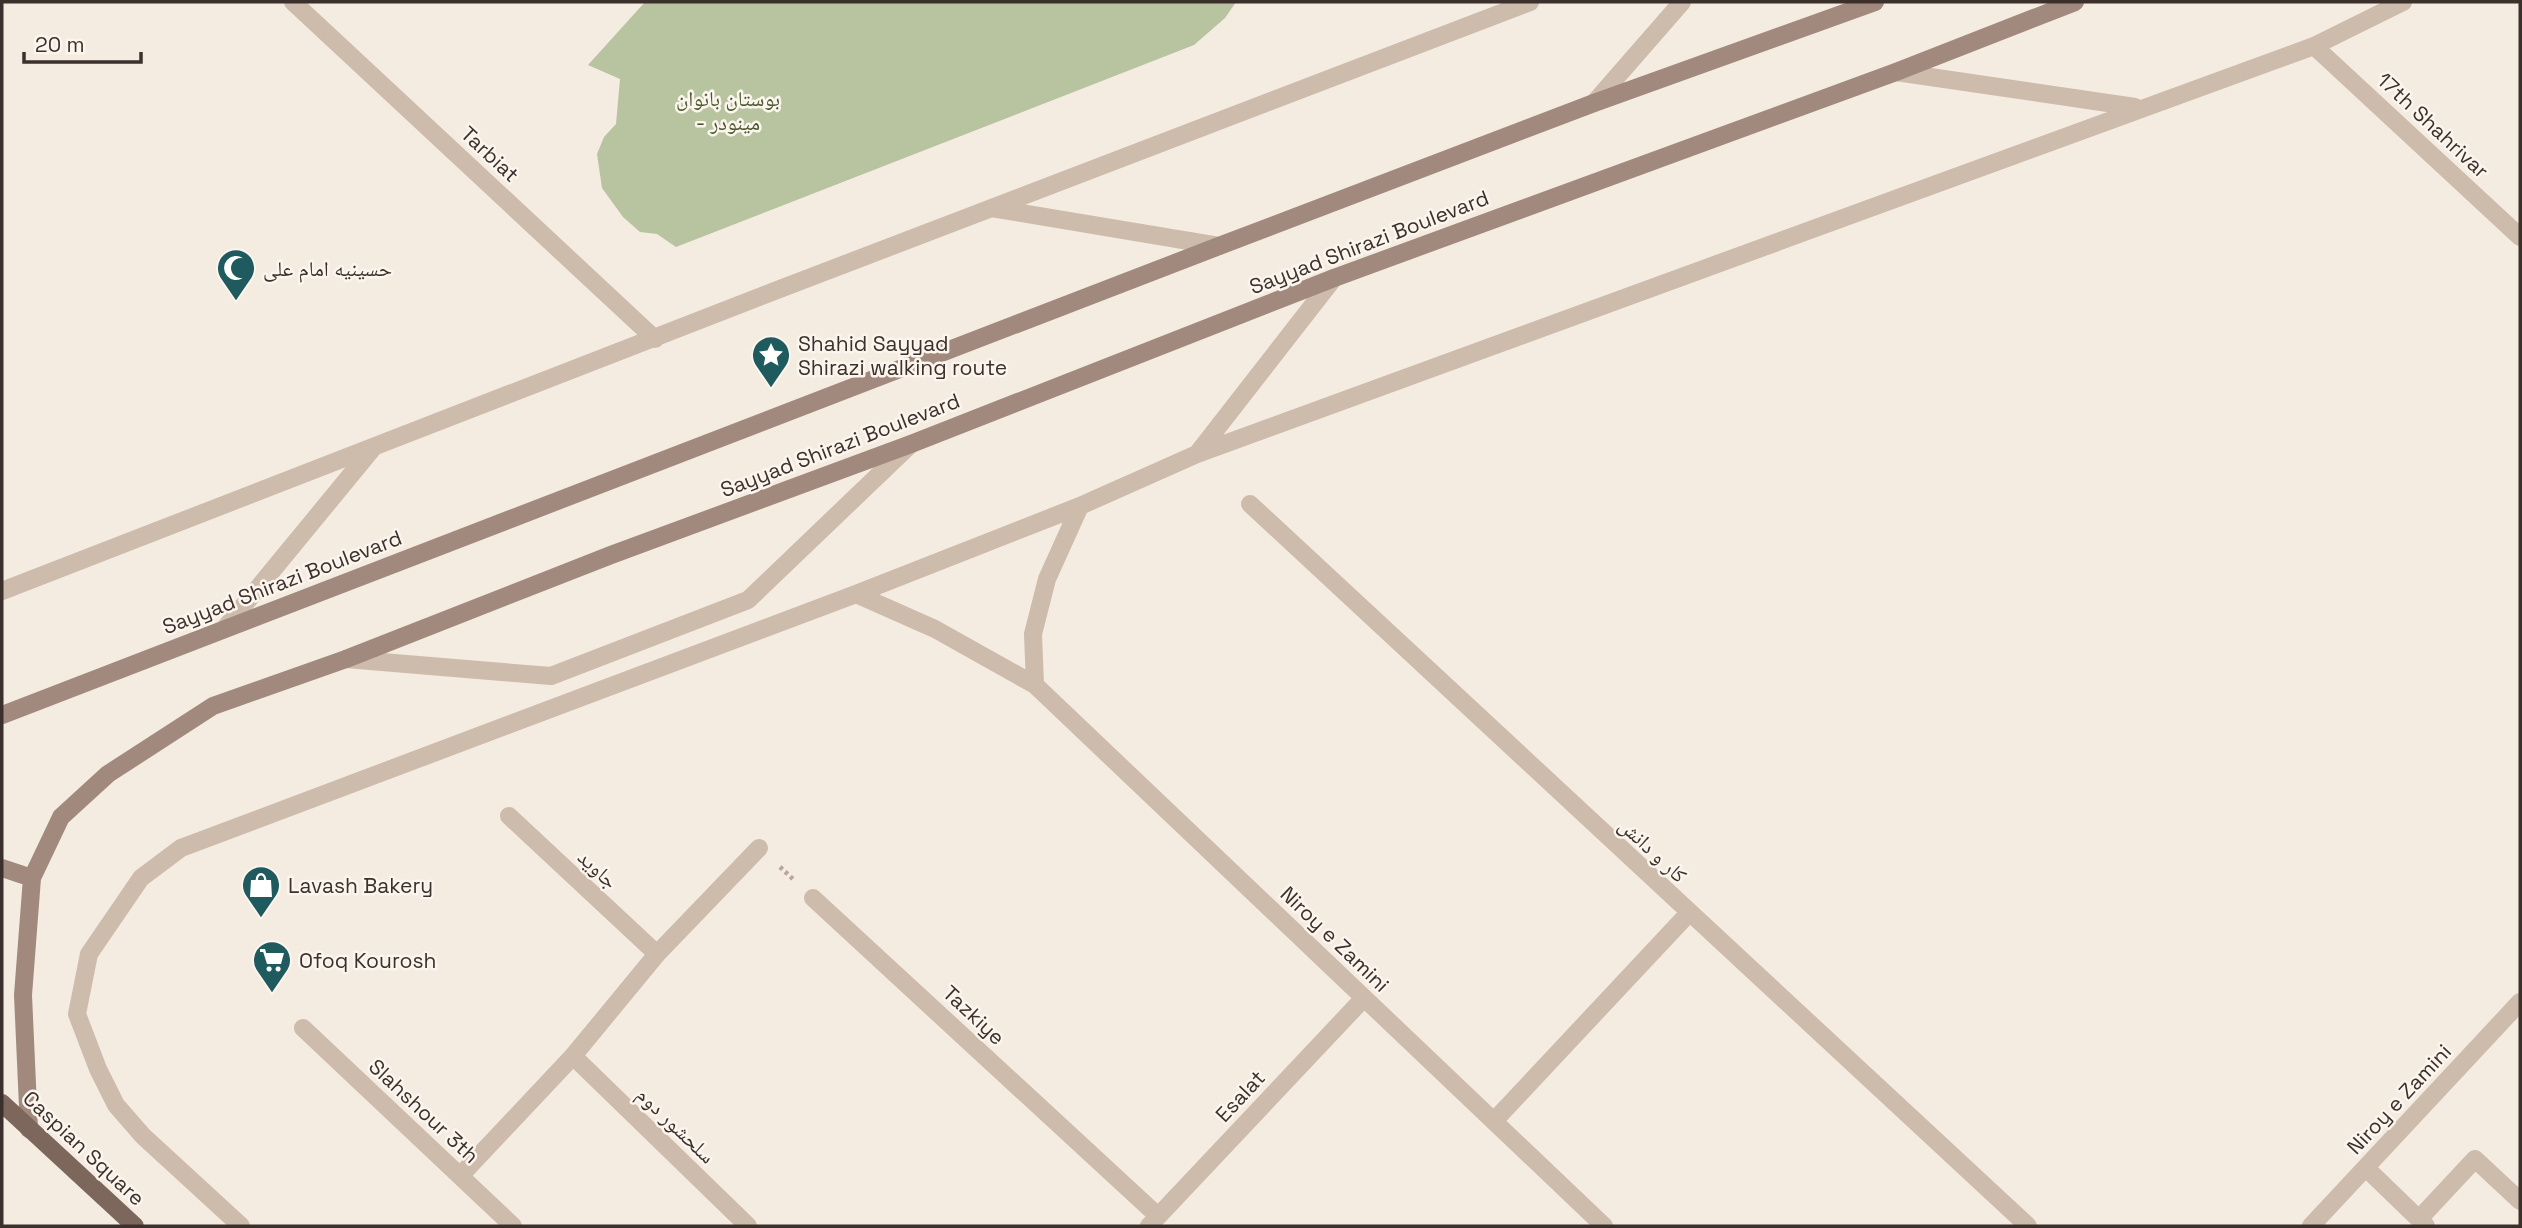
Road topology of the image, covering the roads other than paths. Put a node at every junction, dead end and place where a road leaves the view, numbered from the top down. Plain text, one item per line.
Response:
1 (293, 2) edge
2 (1530, 2) edge
3 (1682, 2) edge
4 (1875, 2) edge
5 (2075, 2) edge
6 (2403, 2) edge
7 (2314, 46) junction
8 (1896, 72) junction
9 (1594, 103) junction
10 (2139, 108) junction
11 (988, 207) junction
12 (2520, 237) edge
13 (1219, 246) junction
14 (1334, 278) junction
15 (655, 340) junction
16 (911, 444) junction
17 (375, 445) junction
18 (1197, 454) junction
19 (1250, 505) dead end
20 (1080, 506) junction
21 (2, 591) edge
22 (856, 594) junction
23 (225, 628) junction
24 (346, 659) junction
25 (1035, 685) junction
26 (2, 715) edge
27 (509, 816) dead end
28 (759, 848) road end
29 (2, 868) edge
30 (32, 878) junction
31 (813, 898) road end
32 (1688, 914) junction
33 (657, 954) junction
34 (1364, 998) junction
35 (2520, 1002) edge
36 (303, 1028) dead end
37 (573, 1056) junction
38 (2, 1103) edge
39 (1494, 1121) junction
40 (29, 1129) junction
41 (2365, 1168) junction
42 (460, 1176) junction
43 (2520, 1201) edge
44 (1154, 1221) edge
45 (2423, 1222) edge
46 (135, 1226) edge
47 (241, 1226) edge
48 (513, 1226) edge
49 (748, 1226) edge
50 (1604, 1226) edge
51 (2028, 1226) edge
52 (2311, 1226) edge

1 - 15 street, Tarbiat
2 - 11 street
3 - 9 street
4 - 9 main road, Sayyad Shirazi Boulevard
5 - 8 main road, Sayyad Shirazi Boulevard
6 - 7 street
7 - 10 street
7 - 12 street, 17th Shahrivar
8 - 10 street
8 - 14 main road, Sayyad Shirazi Boulevard
9 - 13 main road, Sayyad Shirazi Boulevard
10 - 18 street
11 - 13 street
11 - 15 street
13 - 23 main road, Sayyad Shirazi Boulevard
14 - 16 main road, Sayyad Shirazi Boulevard
14 - 18 street
15 - 17 street
16 - 24 main road, Sayyad Shirazi Boulevard
16 - 24 street
17 - 21 street
17 - 23 street
18 - 20 street
19 - 32 street, کار و دانش
20 - 22 street
20 - 25 street
22 - 25 street, Niroy e Zamini
22 - 47 street
23 - 26 main road, Sayyad Shirazi Boulevard
24 - 30 main road, Sayyad Shirazi Boulevard
25 - 34 street, Niroy e Zamini
27 - 33 street, جاوید
28 - 33 street
29 - 30 main road
30 - 40 main road, Sayyad Shirazi Boulevard
31 - 44 street, Tazkiye
32 - 39 street
32 - 51 street, کار و دانش
33 - 37 street
34 - 39 street, Niroy e Zamini
34 - 44 street, Esalat
35 - 41 street, Niroy e Zamini
36 - 42 street, Slahshour 3th
37 - 42 street
37 - 49 street, سلحشور دوم
38 - 40 main road, Caspian Square
39 - 50 street, Niroy e Zamini
40 - 46 main road, Caspian Square
41 - 45 street
41 - 52 street, Niroy e Zamini
42 - 48 street, Slahshour 3th
43 - 45 street

